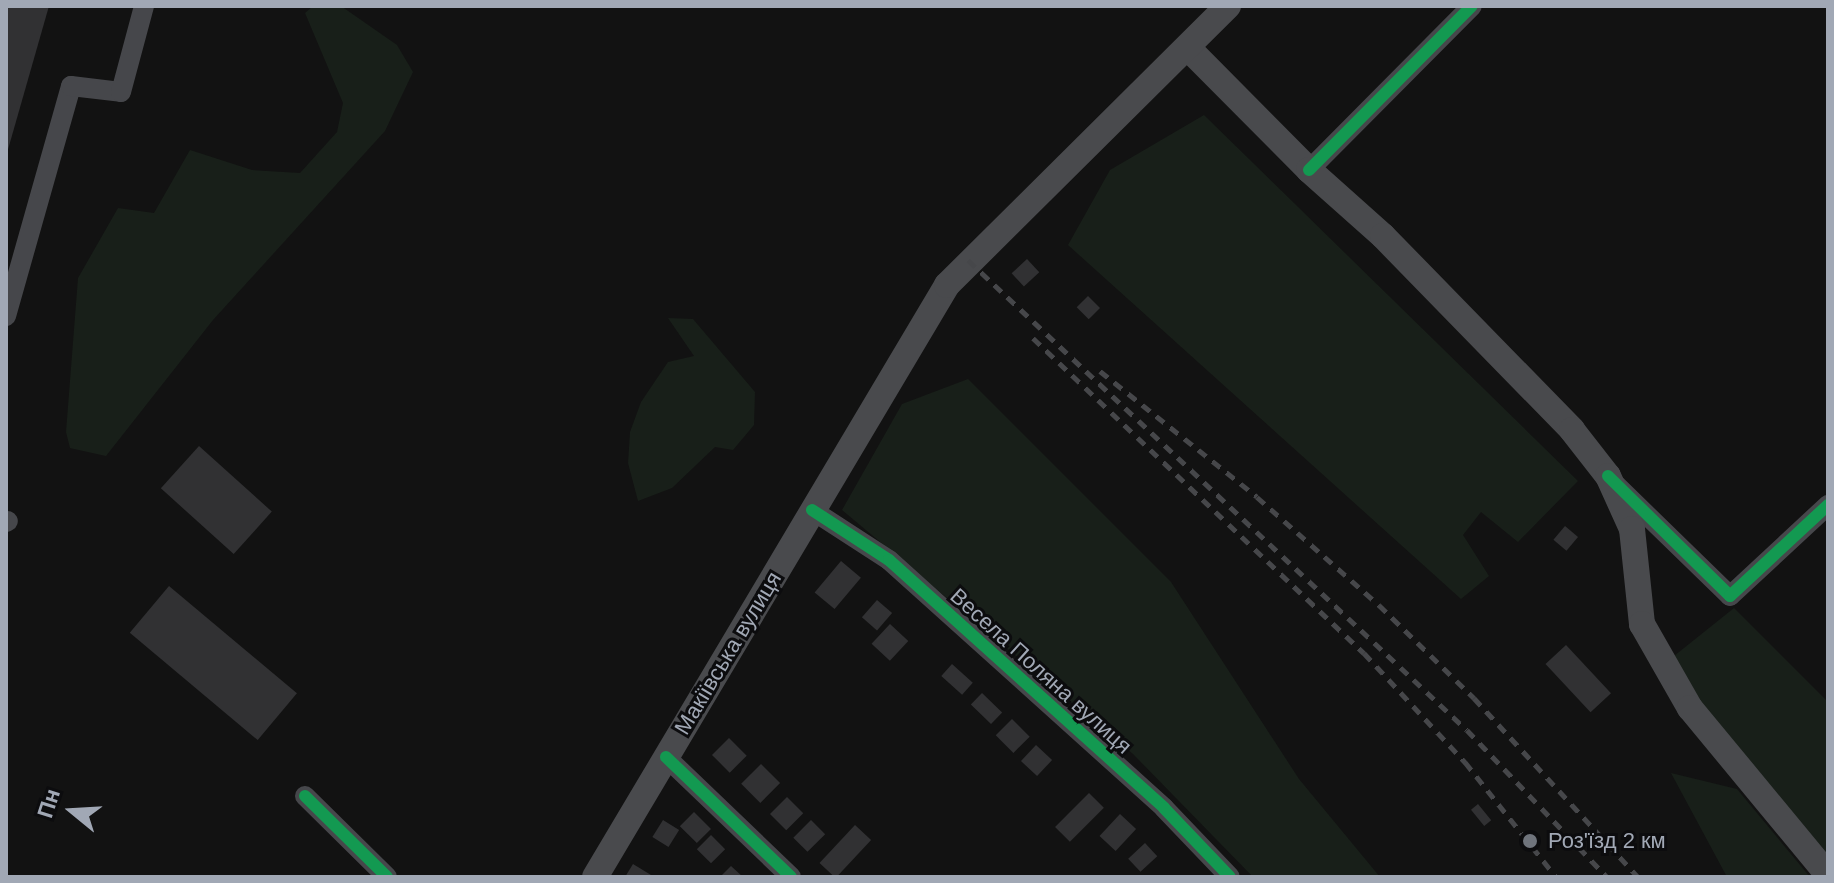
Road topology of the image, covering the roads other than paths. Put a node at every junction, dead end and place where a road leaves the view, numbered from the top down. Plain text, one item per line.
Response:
1 (144, 6) edge
2 (1228, 6) edge
3 (1472, 6) edge
4 (1188, 48) junction
5 (1309, 170) junction
6 (6, 316) edge
7 (1608, 476) junction
8 (1828, 505) edge
9 (812, 510) junction
10 (666, 757) junction
11 (305, 796) dead end
12 (1828, 875) edge
13 (387, 877) edge
14 (595, 877) edge
15 (791, 877) edge
16 (1230, 877) edge

1 - 6 street
2 - 4 main road, Макіївська вулиця
3 - 5 street
4 - 5 main road
4 - 9 main road, Макіївська вулиця
5 - 7 main road
7 - 8 street
7 - 12 main road
9 - 10 main road, Макіївська вулиця
9 - 16 street, Весела Поляна вулиця
10 - 14 main road, Макіївська вулиця
10 - 15 street
11 - 13 street

